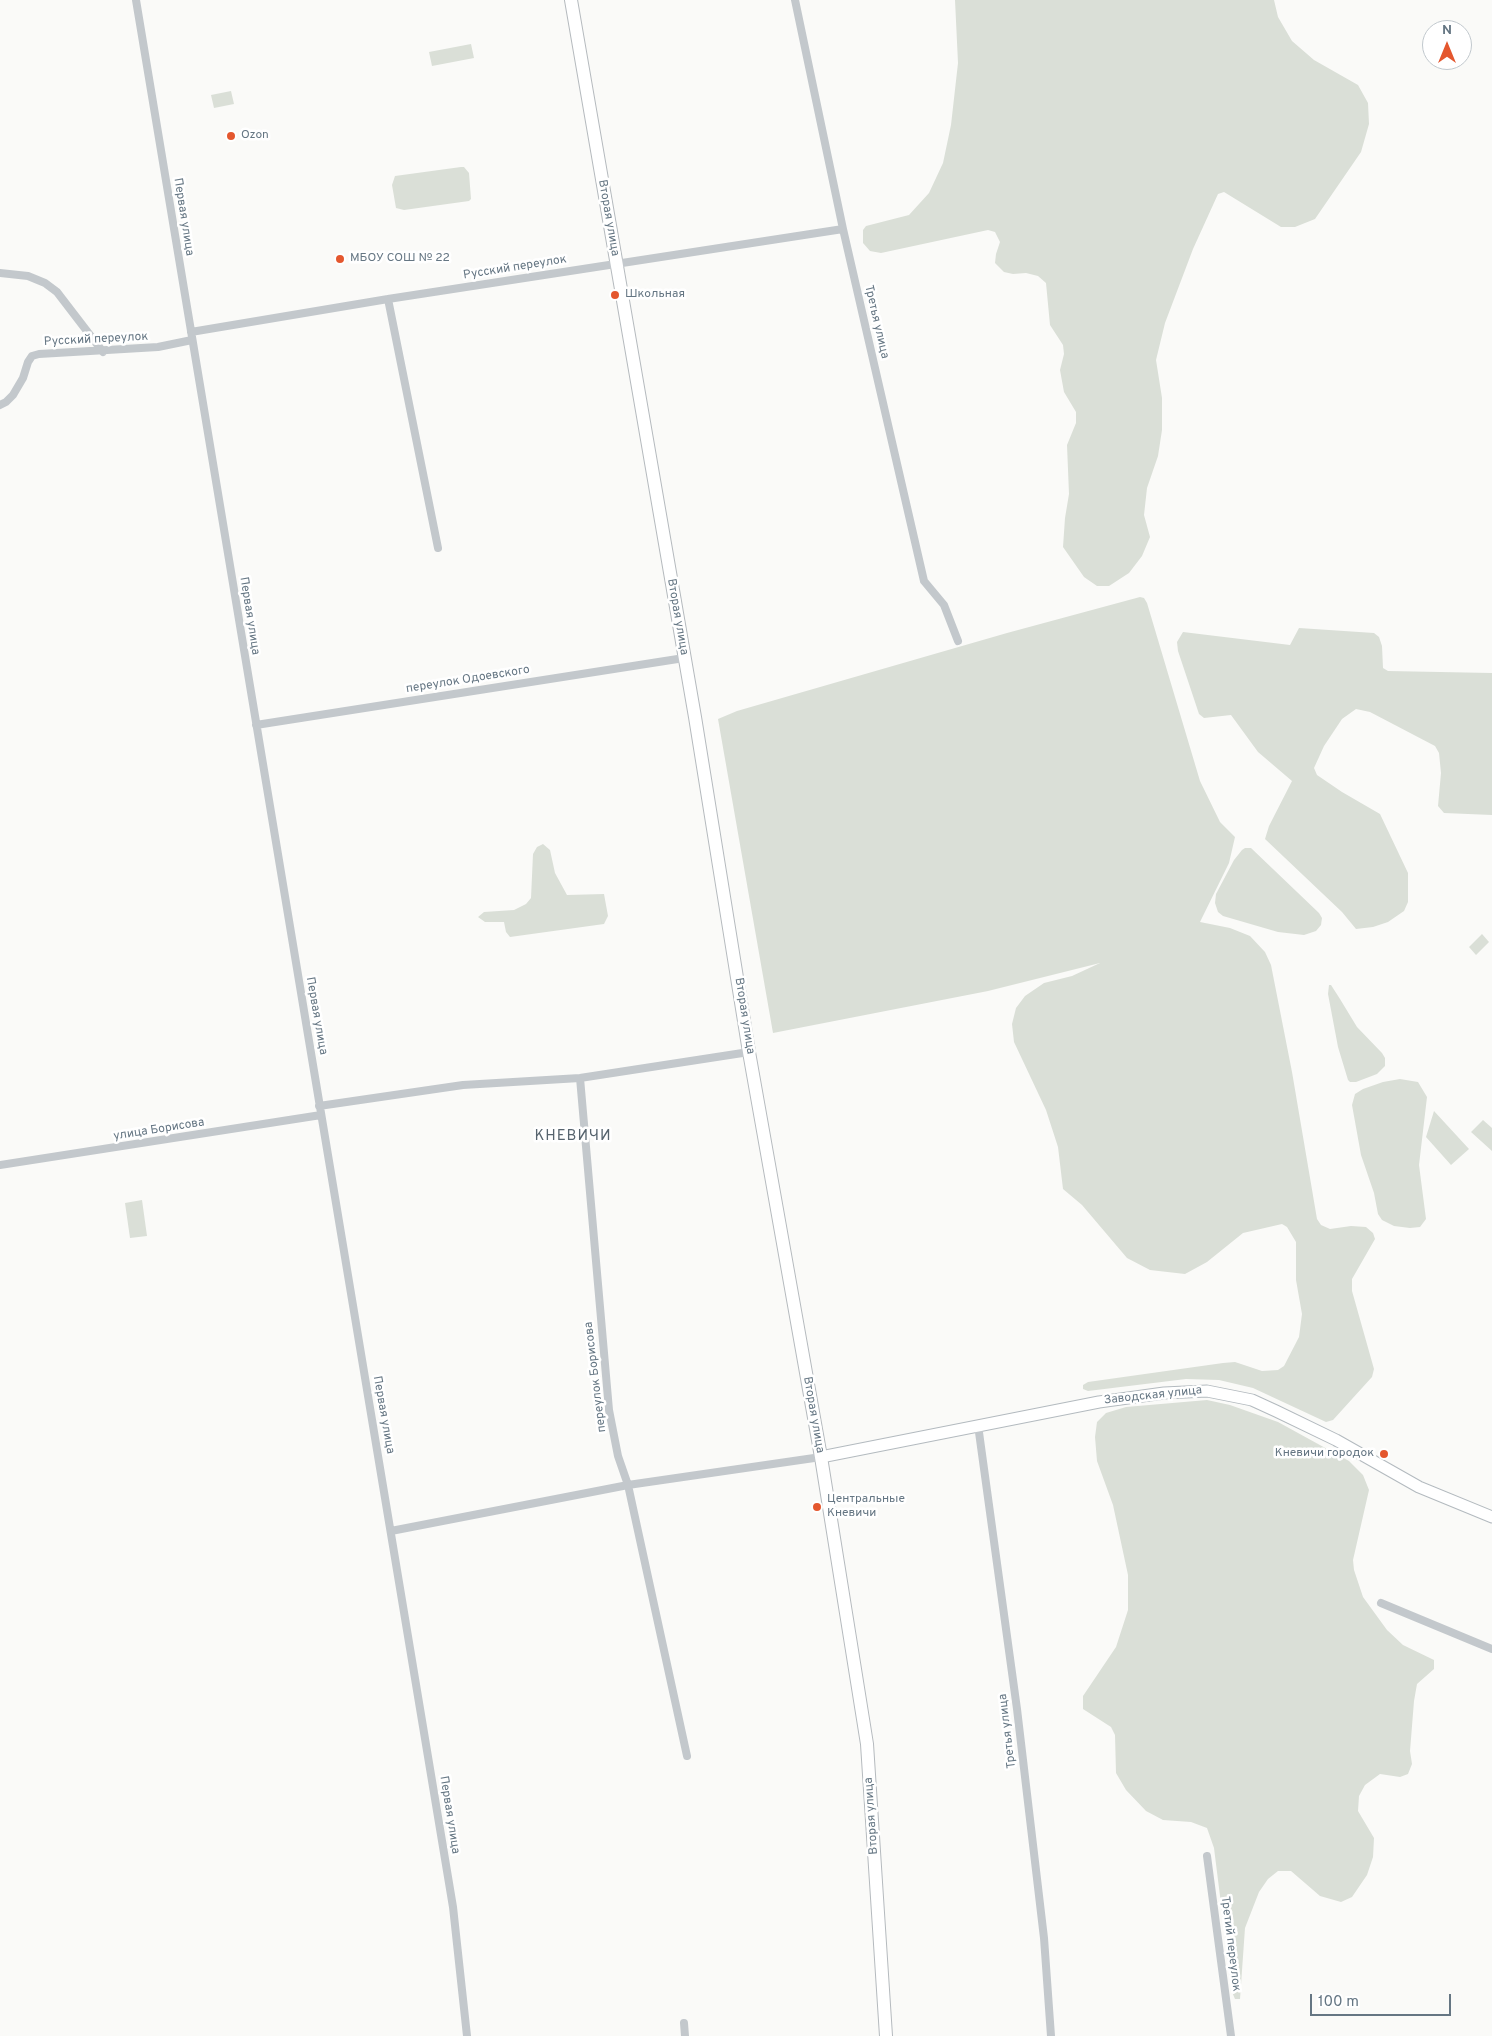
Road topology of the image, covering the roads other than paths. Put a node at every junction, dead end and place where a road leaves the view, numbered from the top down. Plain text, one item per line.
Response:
1 (136, 0) edge
2 (571, 0) edge
3 (795, 0) edge
4 (843, 228) junction
5 (616, 263) junction
6 (0, 273) edge
7 (388, 299) junction
8 (191, 336) junction
9 (103, 352) junction
10 (0, 405) edge
11 (438, 548) dead end
12 (958, 641) dead end
13 (684, 658) junction
14 (256, 725) junction
15 (749, 1052) junction
16 (580, 1078) junction
17 (320, 1106) junction
18 (321, 1115) junction
19 (0, 1165) edge
20 (978, 1425) junction
21 (821, 1457) junction
22 (628, 1485) junction
23 (1492, 1517) edge
24 (391, 1531) junction
25 (1381, 1603) dead end
26 (1492, 1649) edge
27 (687, 1756) dead end
28 (1207, 1856) dead end
29 (684, 2023) dead end
30 (467, 2036) edge
31 (685, 2036) edge
32 (886, 2036) edge
33 (1051, 2036) edge
34 (1231, 2036) edge

1 - 8 street, Первая улица
2 - 5 main road, Вторая улица
3 - 4 street, Третья улица
4 - 5 street, Русский переулок
4 - 12 street, Третья улица
5 - 7 street, Русский переулок
5 - 13 main road, Вторая улица
6 - 9 street
7 - 8 street, Русский переулок
7 - 11 street
8 - 9 street, Русский переулок
8 - 14 street, Первая улица
9 - 10 street, Русский переулок
13 - 14 street, переулок Одоевского
13 - 15 main road, Вторая улица
14 - 17 street, Первая улица
15 - 16 street
15 - 21 main road, Вторая улица
16 - 17 street
16 - 22 street, переулок Борисова
17 - 18 street, Первая улица
18 - 19 street, улица Борисова
18 - 24 street, Первая улица
20 - 21 street, Заводская улица
20 - 23 street, Заводская улица
20 - 33 street, Третья улица
21 - 22 street
21 - 32 main road, Вторая улица
22 - 24 street
22 - 27 street, переулок Борисова
24 - 30 street, Первая улица
25 - 26 street
28 - 34 street, Третий переулок
29 - 31 street

